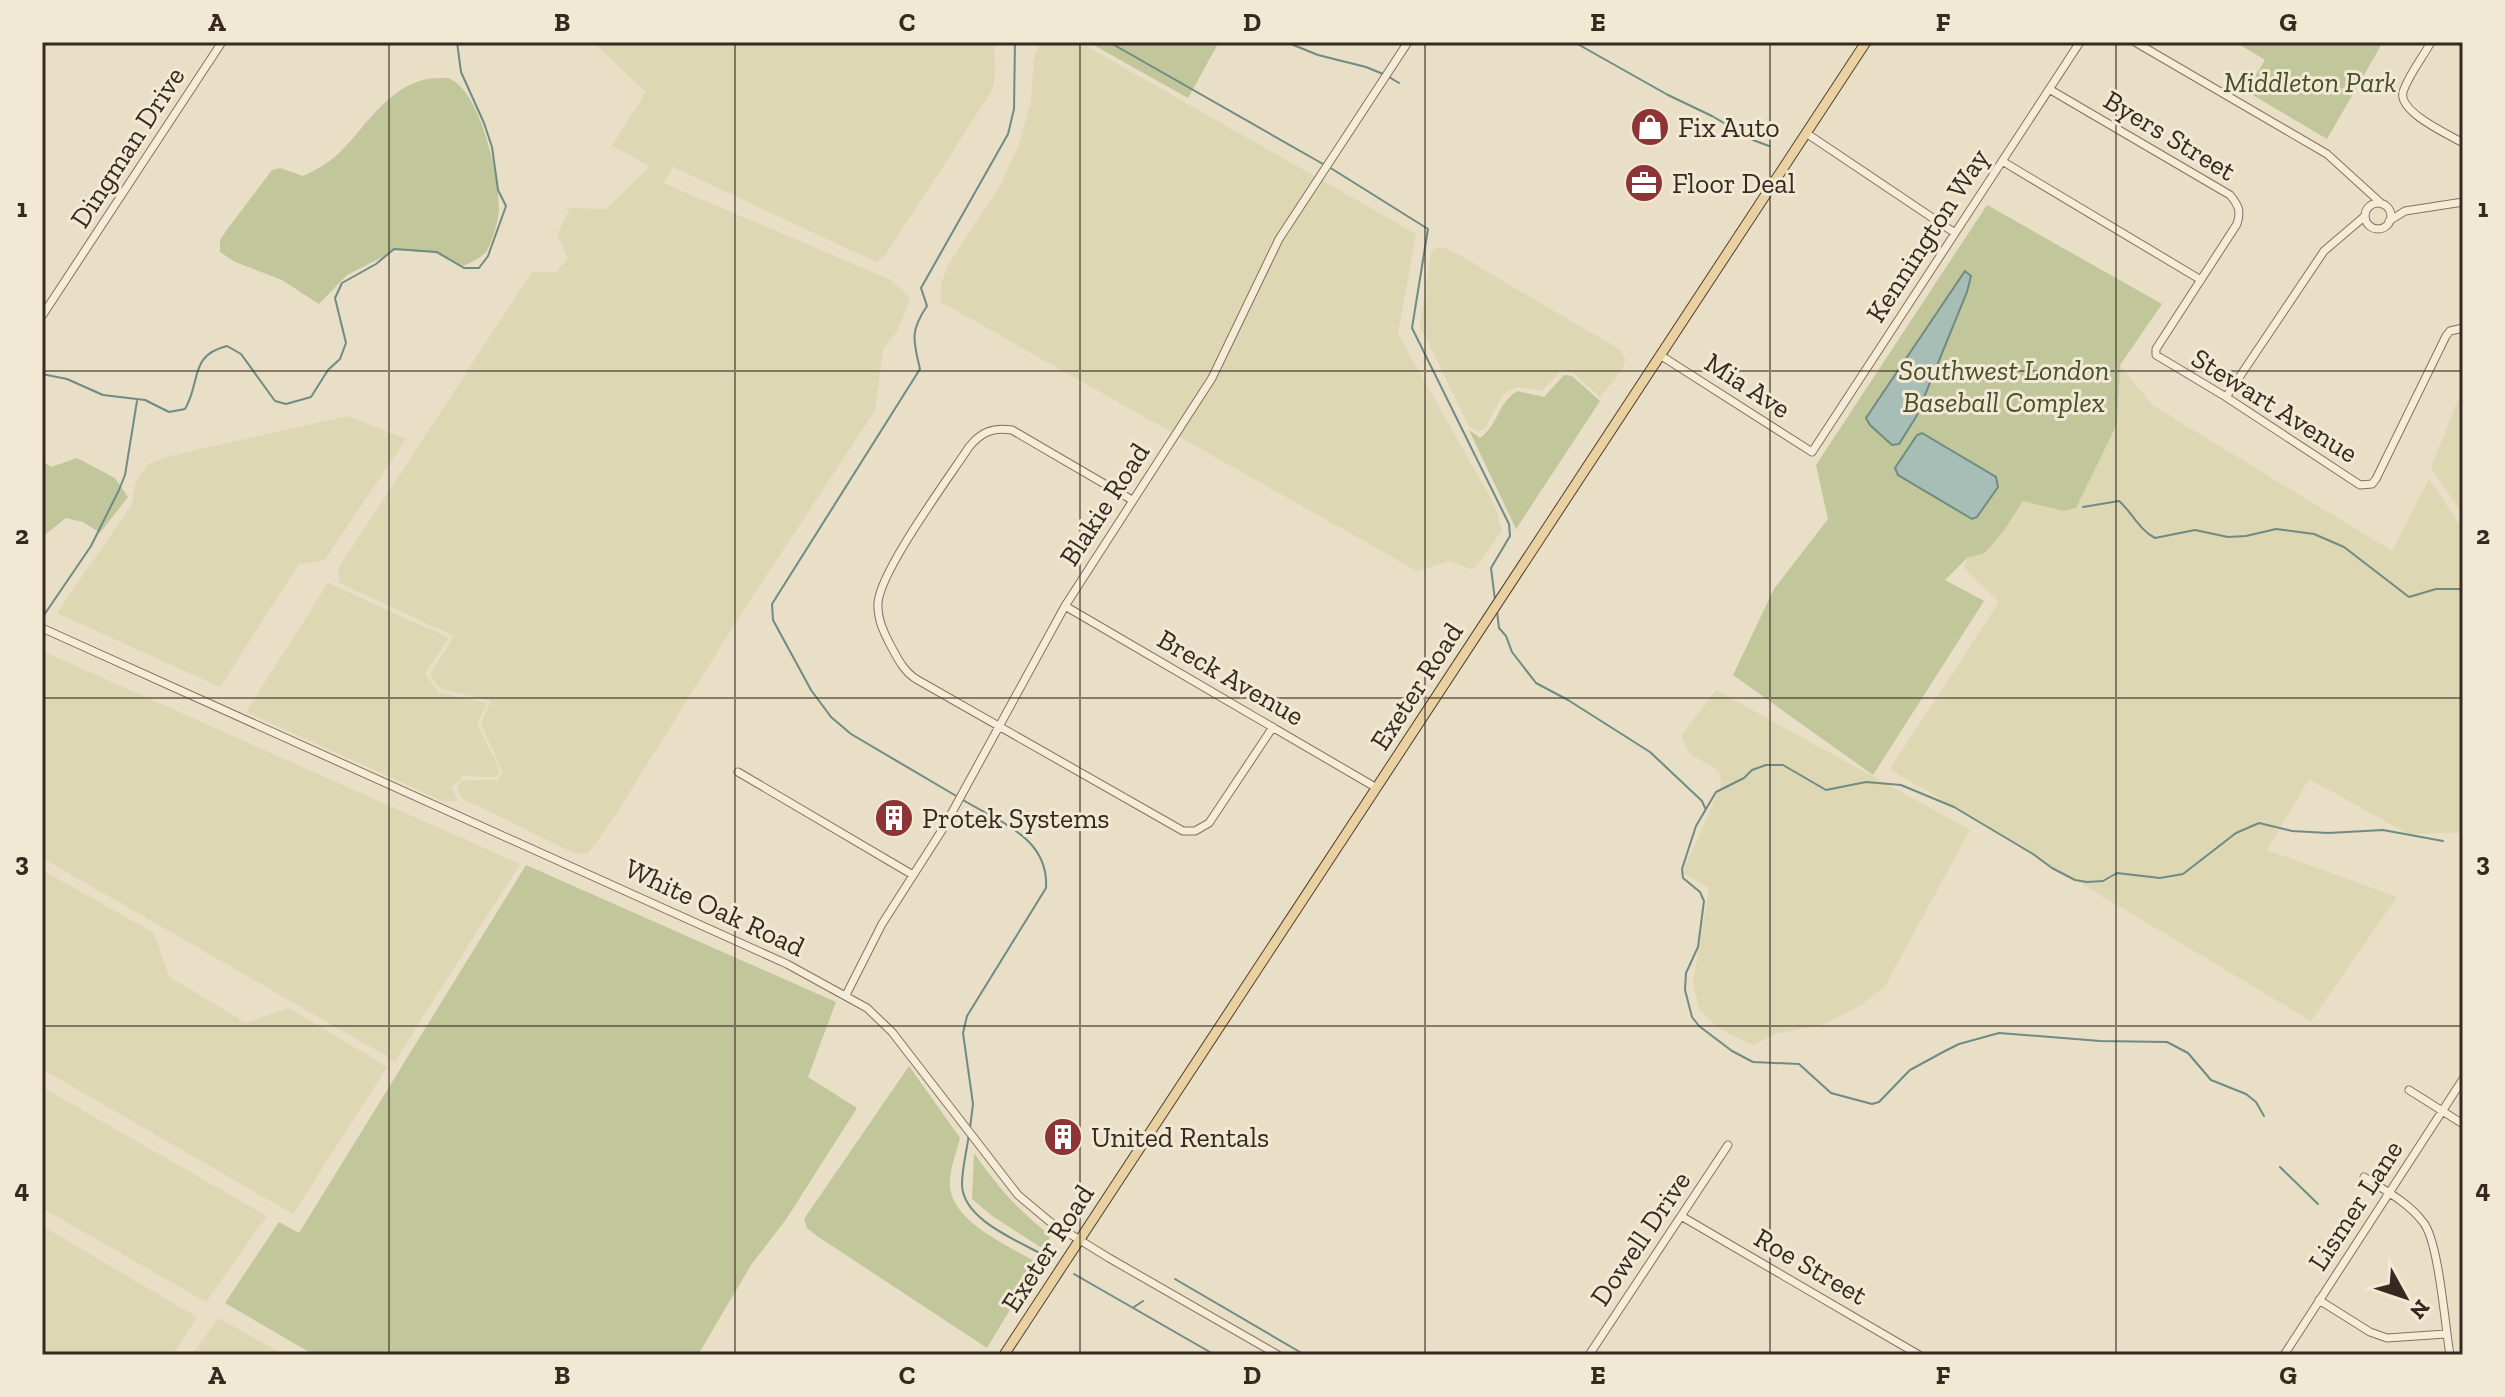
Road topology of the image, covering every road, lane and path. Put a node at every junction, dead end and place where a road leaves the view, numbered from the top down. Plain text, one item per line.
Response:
1 (222, 42) edge
2 (1408, 42) edge
3 (1866, 42) edge
4 (2080, 42) edge
5 (2135, 42) edge
6 (2431, 42) edge
7 (2049, 89) junction
8 (1806, 133) junction
9 (2463, 143) edge
10 (2002, 161) junction
11 (2369, 193) junction
12 (2463, 202) edge
13 (2384, 205) junction
14 (2405, 211) junction
15 (2367, 212) junction
16 (2389, 221) junction
17 (2371, 226) junction
18 (2352, 229) junction
19 (1955, 233) junction
20 (2201, 280) junction
21 (42, 316) edge
22 (2463, 328) edge
23 (1660, 355) junction
24 (2156, 355) joint
25 (2226, 397) junction
26 (1812, 452) joint
27 (1132, 500) junction
28 (1065, 606) junction
29 (42, 628) edge
30 (998, 726) junction
31 (1273, 727) junction
32 (738, 772) dead end
33 (1375, 787) junction
34 (913, 875) junction
35 (846, 995) junction
36 (2463, 1079) edge
37 (2409, 1090) dead end
38 (2442, 1111) junction
39 (2463, 1124) edge
40 (1728, 1145) dead end
41 (2364, 1177) dead end
42 (2389, 1193) junction
43 (1681, 1216) junction
44 (1079, 1240) junction
45 (2319, 1300) junction
46 (2446, 1334) junction
47 (1004, 1355) edge
48 (1278, 1355) edge
49 (1589, 1355) edge
50 (1919, 1355) edge
51 (2284, 1355) edge
52 (2450, 1355) edge

1 - 21 street, Dingman Drive
2 - 27 street, Blakie Road
3 - 8 main road, Exeter Road
4 - 7 street, Kennington Way
5 - 11 street
6 - 9 street
7 - 10 street, Kennington Way
7 - 20 street, Byers Street
8 - 19 street
8 - 23 main road, Exeter Road
10 - 19 street, Kennington Way
10 - 20 street
11 - 13 street
11 - 15 street
12 - 14 street
13 - 14 street
13 - 15 street
13 - 16 street
14 - 16 street
15 - 17 street
15 - 18 street
16 - 17 street
17 - 18 street
18 - 25 street
19 - 26 street, Kennington Way
20 - 24 street, Byers Street
22 - 25 street, Stewart Avenue
23 - 26 street, Mia Ave
23 - 33 main road, Exeter Road
24 - 25 street, Stewart Avenue
27 - 28 street, Blakie Road
27 - 30 street
28 - 30 street, Blakie Road
28 - 31 street, Breck Avenue
29 - 35 street, White Oak Road
30 - 31 street
30 - 34 street, Blakie Road
31 - 33 street, Breck Avenue
32 - 34 street
33 - 44 main road, Exeter Road
34 - 35 street, Blakie Road
35 - 44 street, White Oak Road
36 - 38 street, Lismer Lane
37 - 38 street
38 - 39 street
38 - 42 street, Lismer Lane
40 - 43 street, Dowell Drive
41 - 42 street
42 - 45 street, Lismer Lane
42 - 46 street
43 - 49 street, Dowell Drive
43 - 50 street, Roe Street
44 - 47 main road, Exeter Road
44 - 48 street, White Oak Road
45 - 46 street
45 - 51 street, Lismer Lane
46 - 52 street

